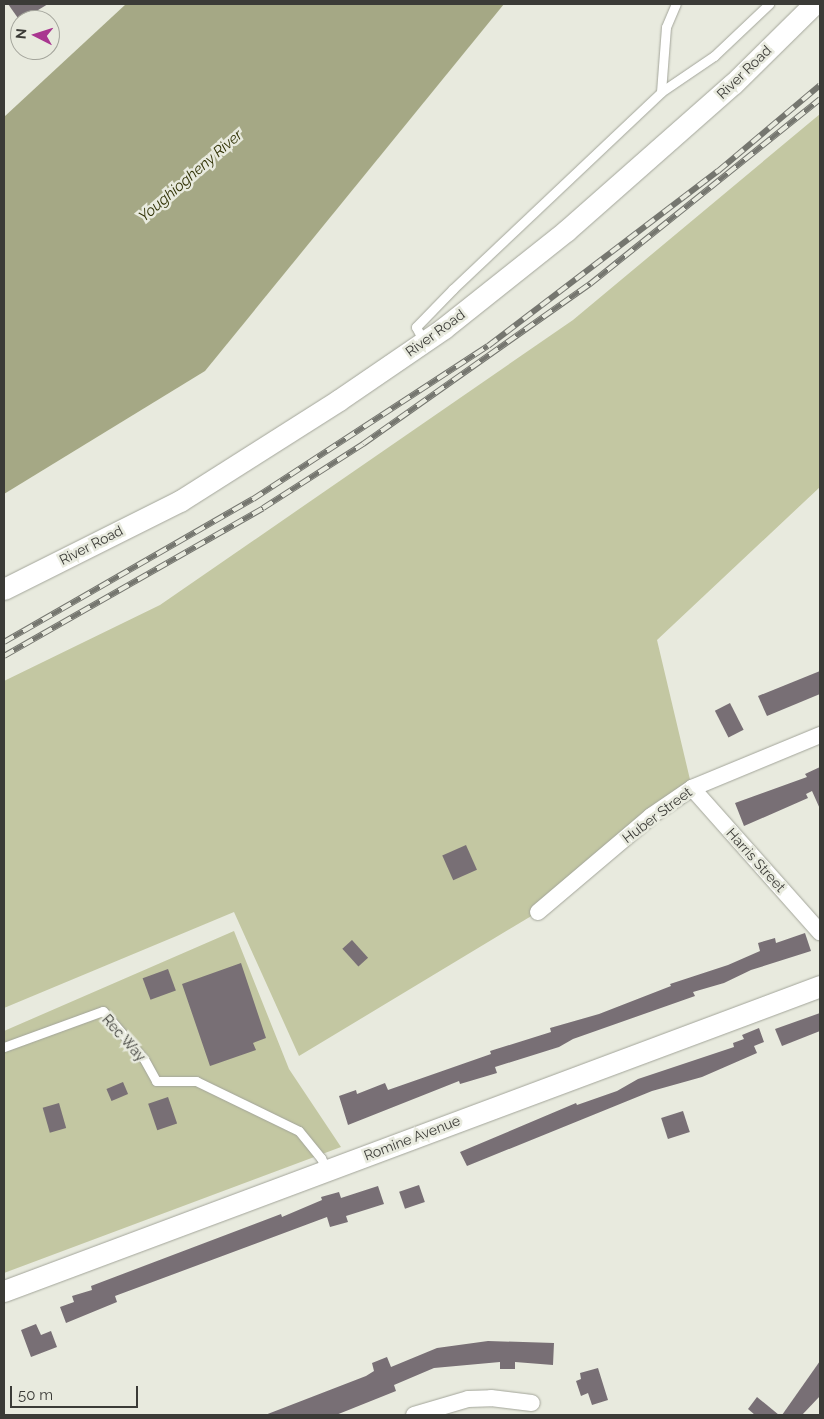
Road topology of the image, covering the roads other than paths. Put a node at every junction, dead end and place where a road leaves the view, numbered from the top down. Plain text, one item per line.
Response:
1 (676, 4) edge
2 (769, 4) edge
3 (814, 4) edge
4 (661, 92) junction
5 (424, 342) junction
6 (4, 589) edge
7 (820, 734) edge
8 (692, 788) junction
9 (538, 912) dead end
10 (820, 932) edge
11 (820, 986) edge
12 (4, 1047) edge
13 (327, 1170) junction
14 (4, 1291) edge
15 (532, 1404) dead end
16 (414, 1415) edge

1 - 4 lane
2 - 4 lane
3 - 5 street, River Road
4 - 5 lane
5 - 6 street, River Road
7 - 8 street, Huber Street
8 - 9 street, Huber Street
8 - 10 street, Harris Street
11 - 13 street, Romine Avenue
12 - 13 lane, Rec Way
13 - 14 street, Romine Avenue
15 - 16 street

